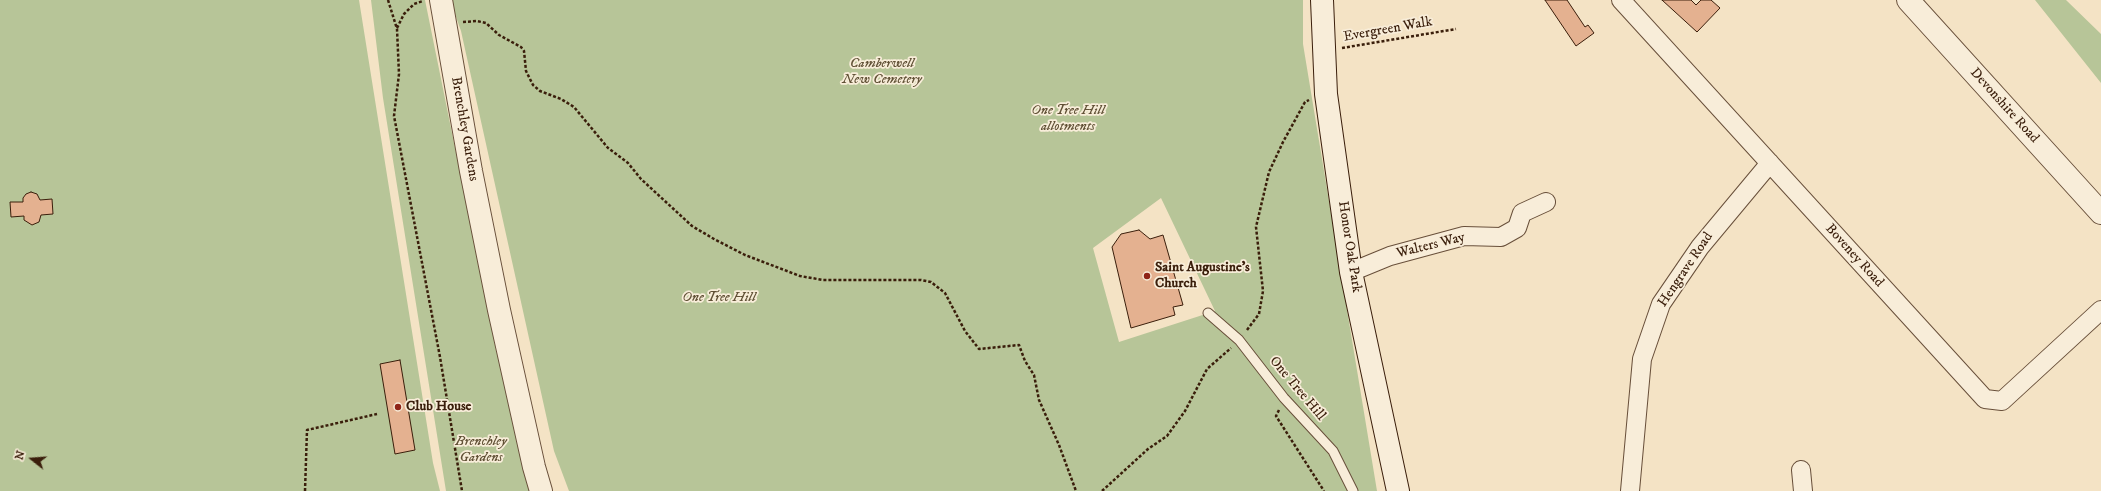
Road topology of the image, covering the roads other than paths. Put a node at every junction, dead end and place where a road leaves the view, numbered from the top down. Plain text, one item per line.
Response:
1 (441, 0) edge
2 (1322, 0) edge
3 (1621, 0) edge
4 (1908, 0) edge
5 (1770, 163) junction
6 (1546, 202) dead end
7 (2101, 213) edge
8 (1351, 272) junction
9 (2101, 310) edge
10 (1208, 313) dead end
11 (1801, 470) dead end
12 (541, 491) edge
13 (1352, 491) edge
14 (1398, 491) edge
15 (1630, 491) edge
16 (1803, 491) edge

1 - 12 street, Brenchley Gardens
2 - 8 street, Honor Oak Park
3 - 5 street, Boveney Road
4 - 7 street, Devonshire Road
5 - 9 street, Boveney Road
5 - 15 street, Hengrave Road
6 - 8 street, Walters Way
8 - 14 street, Honor Oak Park
10 - 13 lane, One Tree Hill
11 - 16 street

